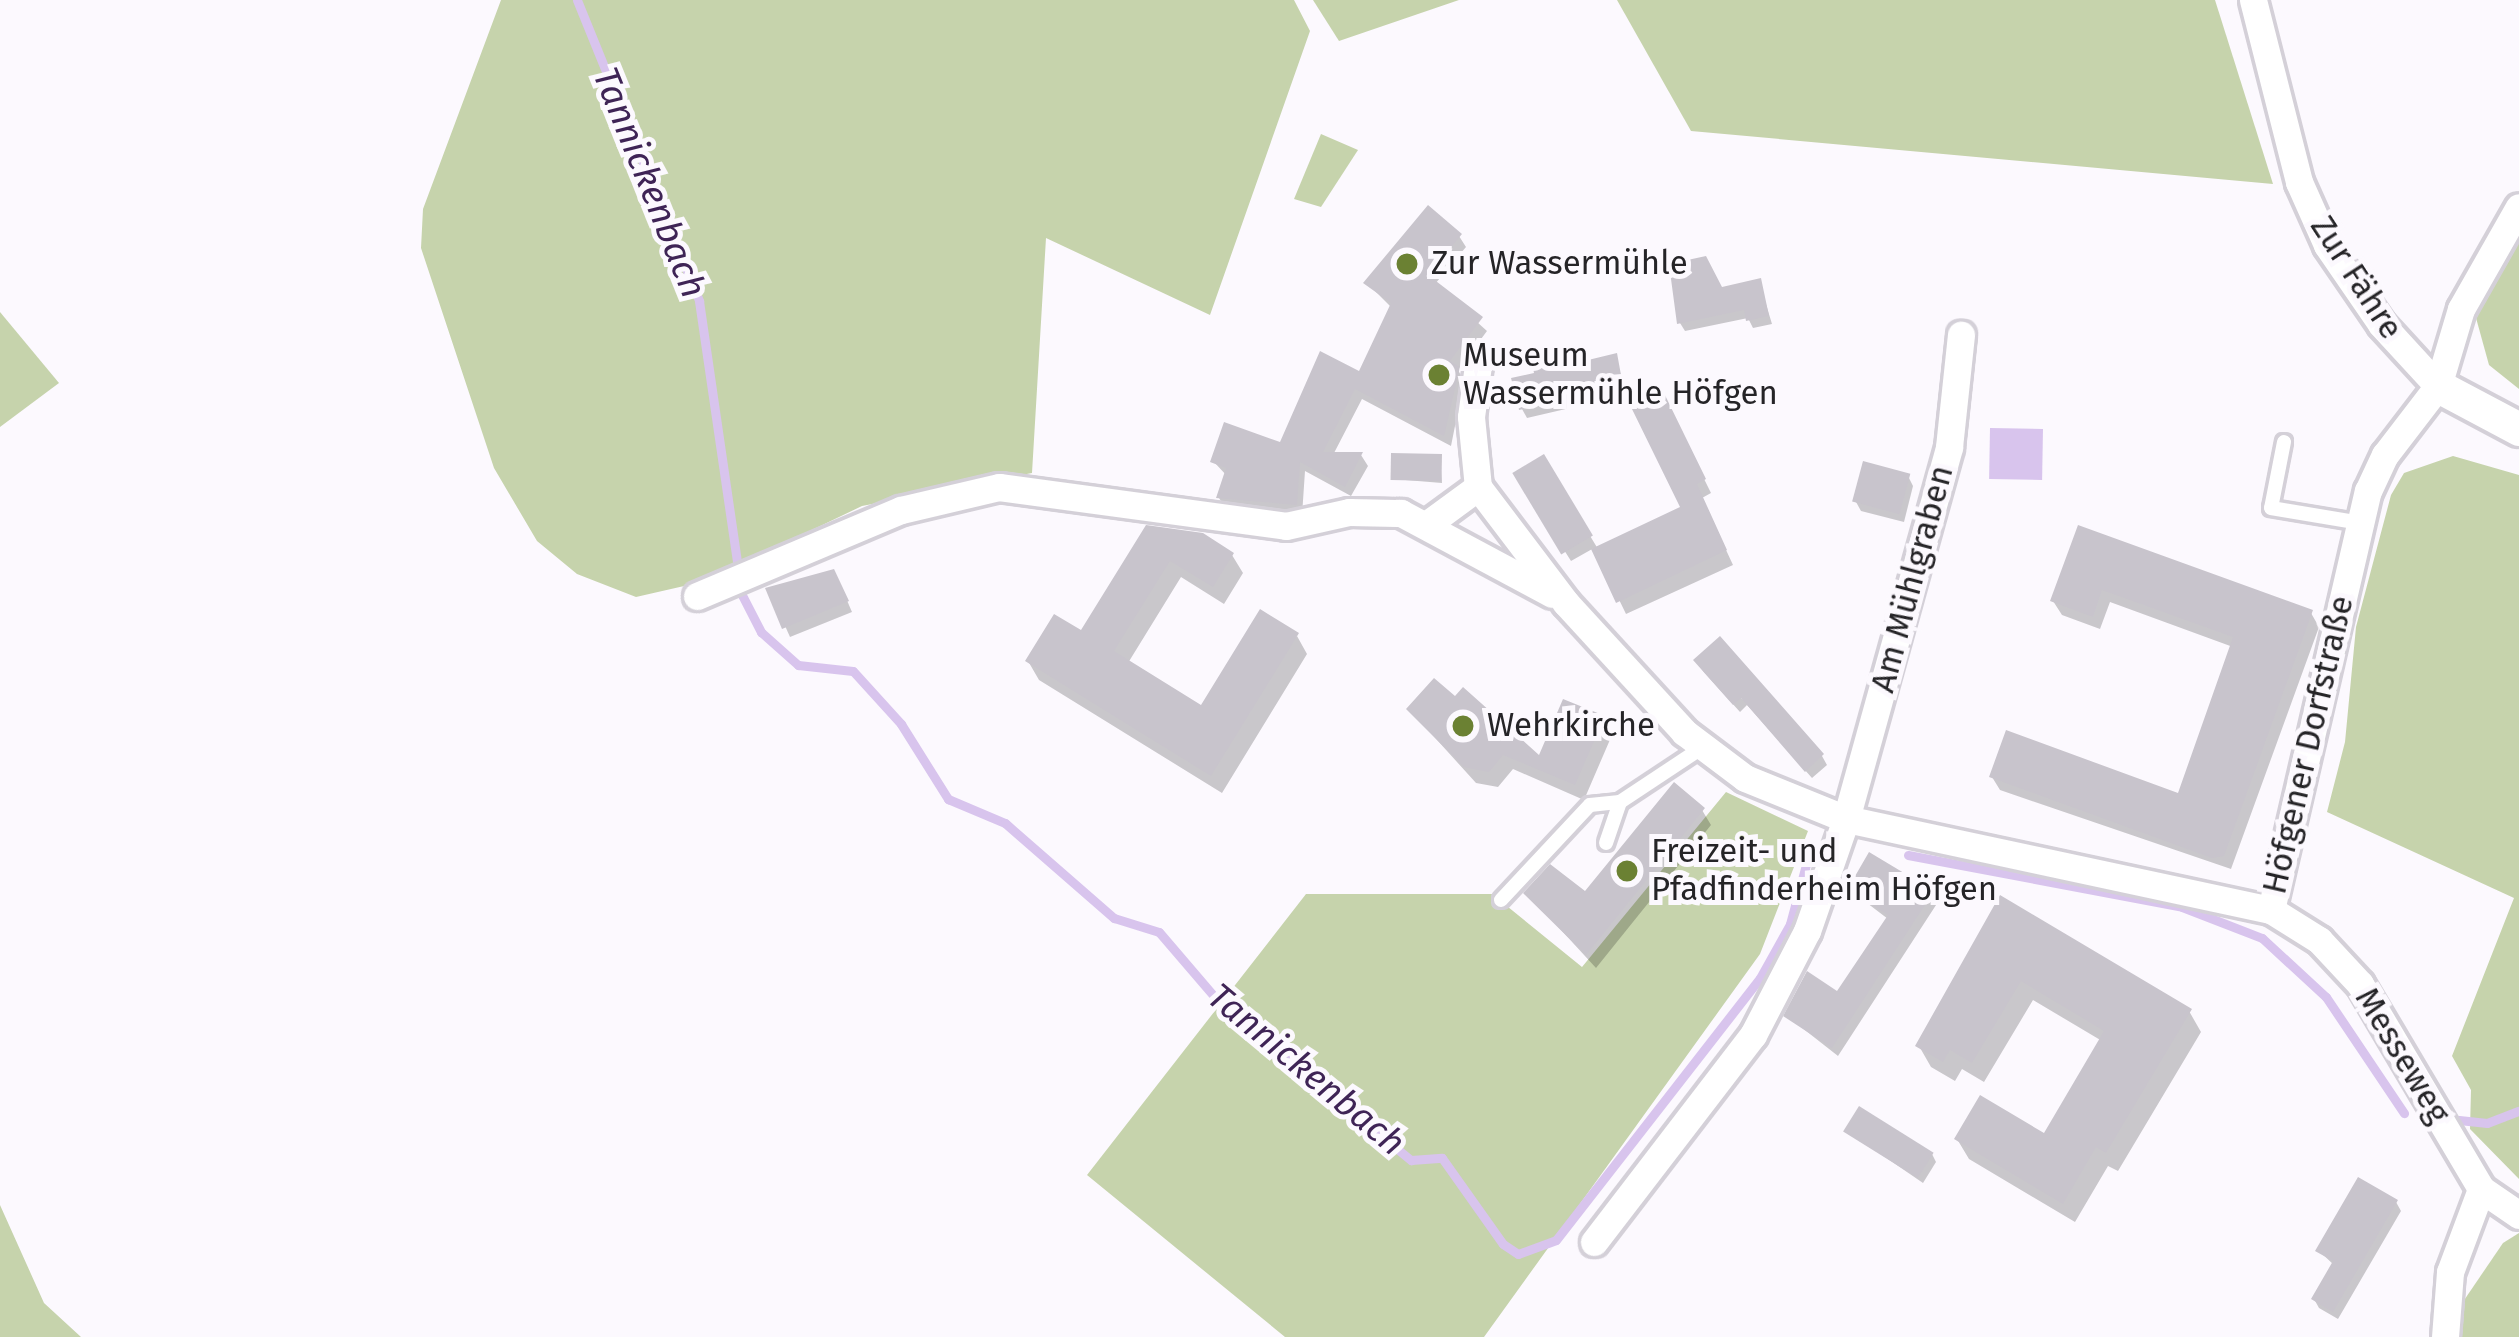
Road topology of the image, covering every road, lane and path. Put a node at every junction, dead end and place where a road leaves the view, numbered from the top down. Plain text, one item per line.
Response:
1 (2253, 0) edge
2 (2519, 207) edge
3 (1961, 335) dead end
4 (1478, 365) dead end
5 (2438, 386) junction
6 (2519, 429) edge
7 (2284, 442) dead end
8 (1478, 488) junction
9 (1429, 523) junction
10 (2361, 523) junction
11 (697, 596) dead end
12 (1566, 603) junction
13 (1703, 747) junction
14 (1620, 802) junction
15 (1846, 819) junction
16 (1606, 842) dead end
17 (1501, 900) dead end
18 (2271, 910) junction
19 (2481, 1189) junction
20 (2519, 1215) edge
21 (1594, 1242) dead end
22 (2445, 1337) edge

1 - 5 street, Zur Fähre
2 - 5 street
3 - 15 street, Am Mühlgraben
4 - 8 street
5 - 6 street, Zur Fähre
5 - 10 street, Höfgener Dorfstraße
7 - 10 lane
8 - 9 street
8 - 12 street, Höfgener Dorfstraße
9 - 11 street, Höfgener Dorfstraße
9 - 12 street, Höfgener Dorfstraße
10 - 18 street, Höfgener Dorfstraße
12 - 13 street, Höfgener Dorfstraße
13 - 14 lane
13 - 15 street, Höfgener Dorfstraße
14 - 16 lane
14 - 17 lane
15 - 18 street, Höfgener Dorfstraße
15 - 21 street
18 - 19 street, Messeweg
19 - 20 street, Messeweg
19 - 22 street

